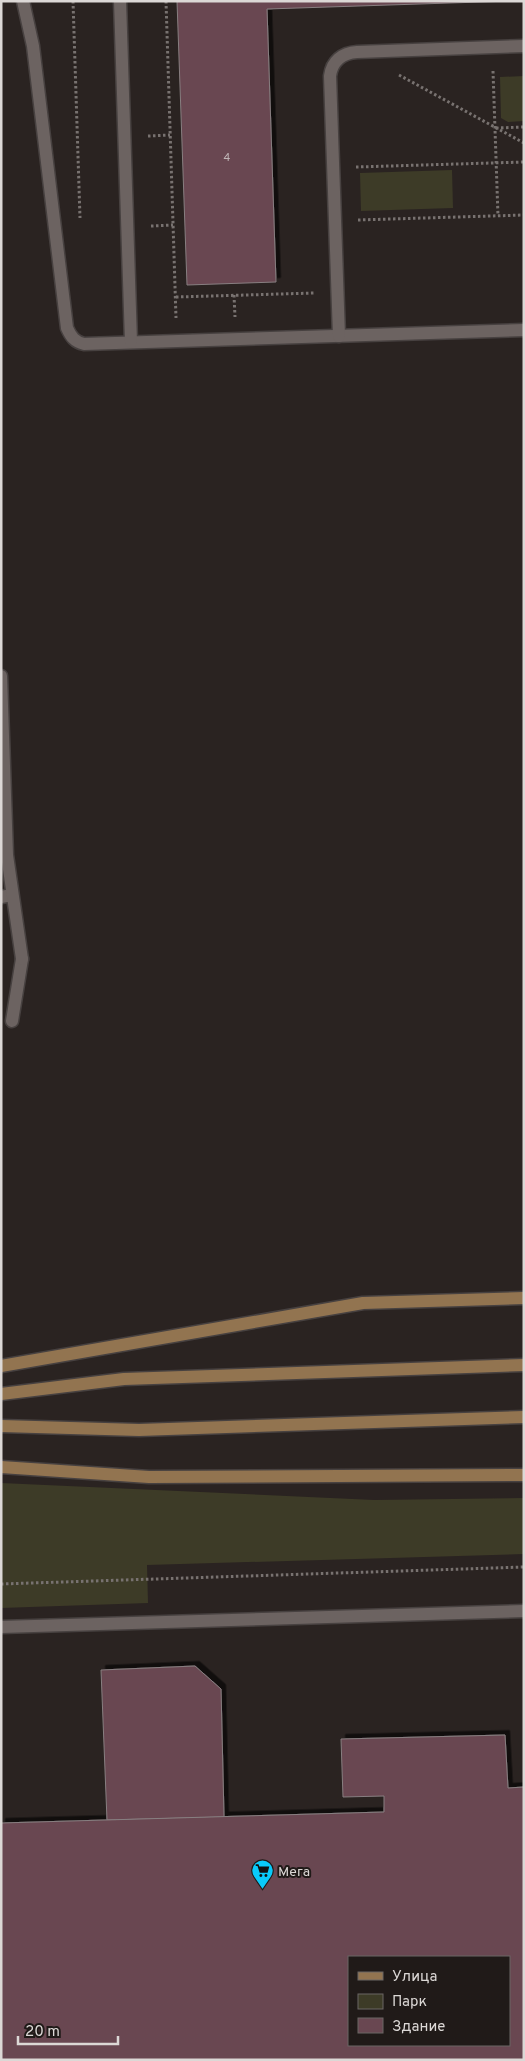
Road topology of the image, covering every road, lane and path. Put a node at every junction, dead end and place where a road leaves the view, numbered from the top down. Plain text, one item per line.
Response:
1 (23, 1) edge
2 (73, 1) edge
3 (120, 1) edge
4 (166, 1) edge
5 (524, 46) edge
6 (493, 48) junction
7 (392, 71) dead end
8 (524, 127) edge
9 (495, 128) junction
10 (524, 143) edge
11 (524, 162) edge
12 (496, 163) junction
13 (333, 168) junction
14 (524, 215) edge
15 (498, 216) junction
16 (335, 221) junction
17 (80, 226) dead end
18 (337, 292) junction
19 (176, 298) junction
20 (524, 330) edge
21 (339, 336) junction
22 (177, 341) junction
23 (131, 342) junction
24 (1, 676) edge
25 (7, 896) edge
26 (12, 1021) dead end
27 (524, 1298) edge
28 (524, 1364) edge
29 (1, 1366) edge
30 (1, 1394) edge
31 (524, 1417) edge
32 (1, 1426) edge
33 (1, 1467) edge
34 (524, 1475) edge
35 (524, 1567) edge
36 (1, 1584) edge
37 (524, 1611) edge
38 (1, 1627) edge

1 - 23 street
2 - 17 path
3 - 23 street
4 - 19 path
5 - 6 street
6 - 9 path
6 - 13 street
7 - 9 path
8 - 9 path
9 - 10 path
9 - 12 path
11 - 12 path
12 - 13 path
12 - 15 path
13 - 16 street
14 - 15 path
15 - 16 path
16 - 18 street
18 - 19 path
18 - 21 street
19 - 22 path
20 - 21 street
21 - 22 street
22 - 23 street
24 - 25 street
25 - 26 street
27 - 29 main road
28 - 30 main road
31 - 32 main road
33 - 34 main road
35 - 36 path
37 - 38 street

